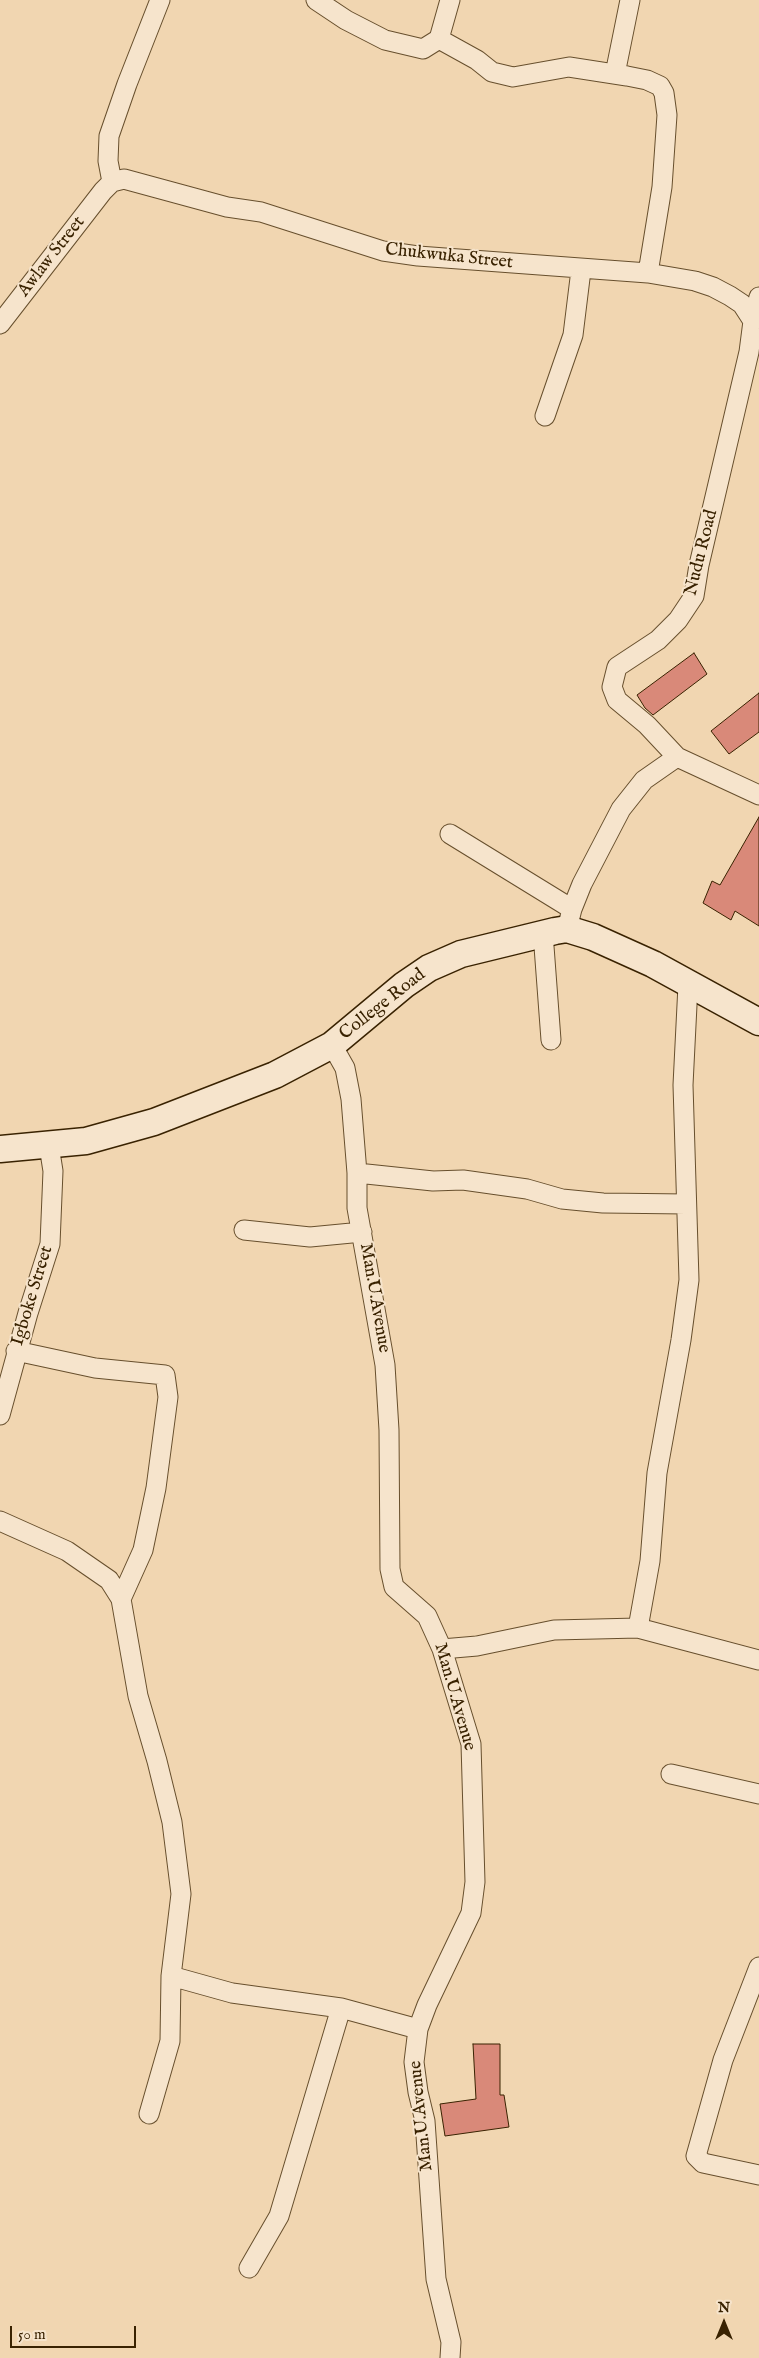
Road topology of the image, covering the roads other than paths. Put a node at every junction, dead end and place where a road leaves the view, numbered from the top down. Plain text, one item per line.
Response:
1 (160, 0) edge
2 (316, 0) edge
3 (450, 0) edge
4 (630, 0) edge
5 (438, 39) junction
6 (615, 74) junction
7 (107, 187) junction
8 (581, 270) junction
9 (648, 273) junction
10 (750, 301) edge
11 (0, 324) edge
12 (544, 416) dead end
13 (677, 757) junction
14 (759, 795) edge
15 (450, 834) dead end
16 (561, 924) junction
17 (688, 985) junction
18 (759, 1022) edge
19 (551, 1040) dead end
20 (332, 1045) junction
21 (49, 1146) junction
22 (0, 1149) edge
23 (357, 1173) junction
24 (686, 1204) junction
25 (244, 1230) dead end
26 (362, 1232) junction
27 (16, 1351) junction
28 (0, 1415) edge
29 (0, 1521) edge
30 (121, 1600) junction
31 (638, 1628) junction
32 (442, 1649) junction
33 (759, 1660) edge
34 (671, 1774) dead end
35 (759, 1794) edge
36 (759, 1968) edge
37 (171, 1976) junction
38 (341, 2008) junction
39 (418, 2028) junction
40 (149, 2114) dead end
41 (759, 2176) edge
42 (249, 2268) dead end
43 (450, 2358) edge

1 - 7 street
2 - 5 street
3 - 5 street
4 - 6 street
5 - 6 street
6 - 9 street
7 - 8 street, Chukwuka Street
7 - 11 street, Awlaw Street
8 - 9 street, Chukwuka Street
8 - 12 street
9 - 10 street, Chukwuka Street
10 - 13 street, Nudu Road
13 - 14 street
13 - 16 street
15 - 16 street
16 - 17 main road
16 - 19 street
16 - 20 main road, College Road
17 - 18 main road
17 - 24 street
20 - 21 main road, College Road
20 - 23 street, Man.U.Avenue
21 - 22 main road, College Road
21 - 27 street, Igboke Street
23 - 24 street
23 - 26 street, Man.U.Avenue
24 - 31 street
25 - 26 street
26 - 32 street, Man.U.Avenue
27 - 28 street, Igboke Street
27 - 30 street
29 - 30 street
30 - 37 street
31 - 32 street
31 - 33 street
32 - 39 street, Man.U.Avenue
34 - 35 street
36 - 41 street
37 - 38 street
37 - 40 street
38 - 39 street
38 - 42 street
39 - 43 street, Man.U.Avenue

